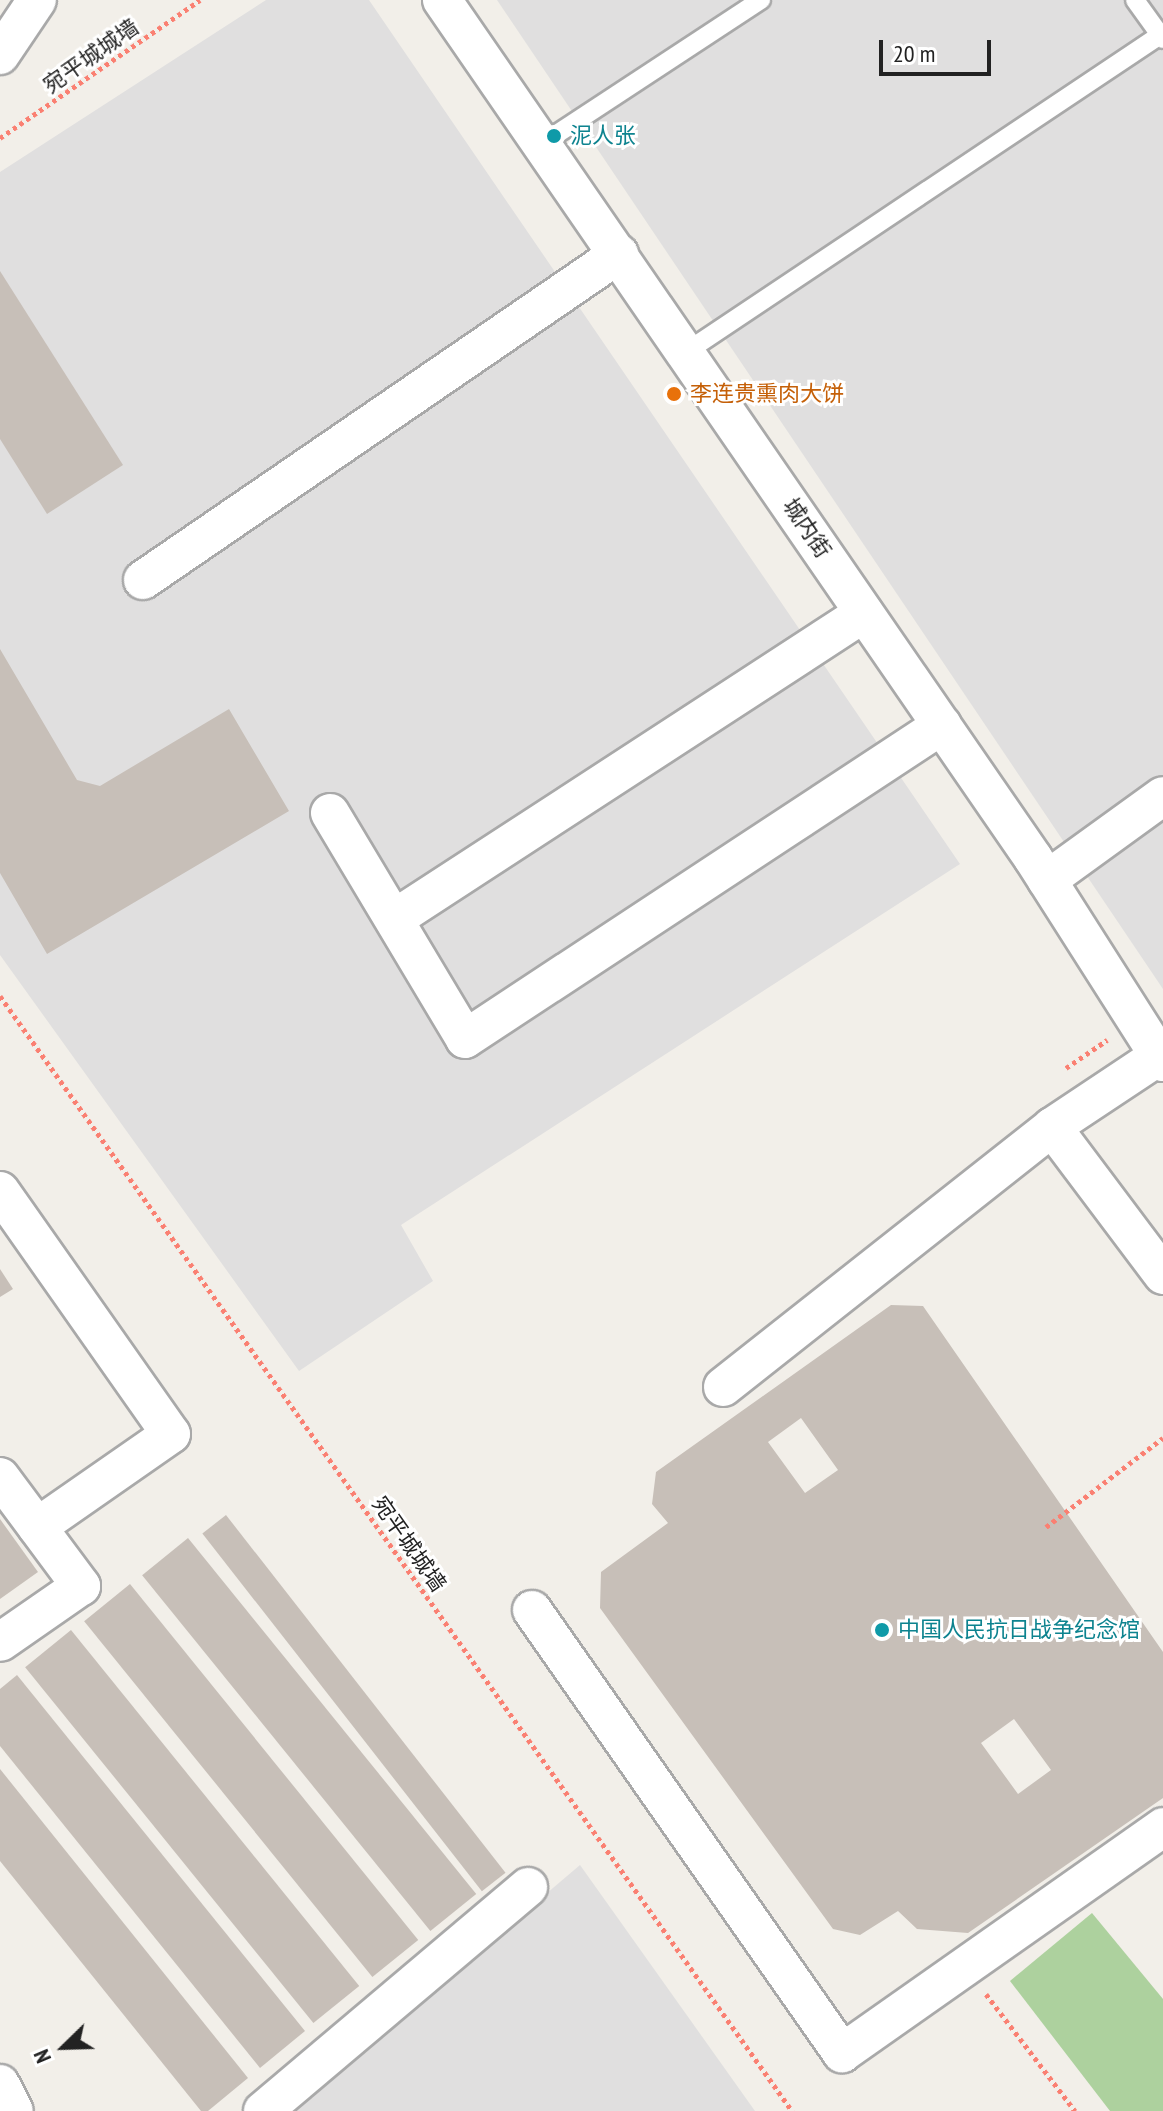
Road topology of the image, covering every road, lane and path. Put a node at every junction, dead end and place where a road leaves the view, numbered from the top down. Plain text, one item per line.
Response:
1 (37, 0) edge
2 (200, 0) edge
3 (442, 0) edge
4 (761, 0) edge
5 (1135, 0) edge
6 (1161, 37) edge
7 (0, 55) edge
8 (0, 138) edge
9 (543, 143) junction
10 (619, 254) junction
11 (686, 352) junction
12 (143, 580) dead end
13 (864, 613) junction
14 (942, 725) junction
15 (1163, 796) edge
16 (330, 813) dead end
17 (1047, 880) junction
18 (397, 917) junction
19 (0, 996) edge
20 (1137, 1019) junction
21 (1161, 1059) edge
22 (1056, 1075) dead end
23 (1052, 1127) junction
24 (0, 1191) edge
25 (1163, 1275) edge
26 (723, 1387) dead end
27 (1163, 1438) edge
28 (0, 1477) edge
29 (37, 1527) junction
30 (1046, 1527) dead end
31 (532, 1610) dead end
32 (0, 1642) edge
33 (1163, 1827) edge
34 (528, 1887) dead end
35 (964, 1965) junction
36 (0, 2084) edge
37 (14, 2111) edge
38 (263, 2111) edge
39 (792, 2111) edge
40 (1075, 2111) edge

1 - 7 street
2 - 8 path, 宛平城城墙
3 - 9 street, 城内街
4 - 9 lane
5 - 6 lane
6 - 11 lane
9 - 10 street, 城内街
10 - 11 street, 城内街
10 - 12 street
11 - 13 street, 城内街
13 - 14 street, 城内街
13 - 18 street
14 - 17 street, 城内街
14 - 18 street
15 - 17 street
16 - 18 street
17 - 20 street, 城内街
19 - 39 path, 宛平城城墙
20 - 21 street, 城内街
20 - 22 path
21 - 23 street
23 - 25 street
23 - 26 street
24 - 29 street
27 - 30 path
28 - 29 street
29 - 32 street
31 - 35 street
33 - 35 street
34 - 38 street
35 - 40 path
36 - 37 street

